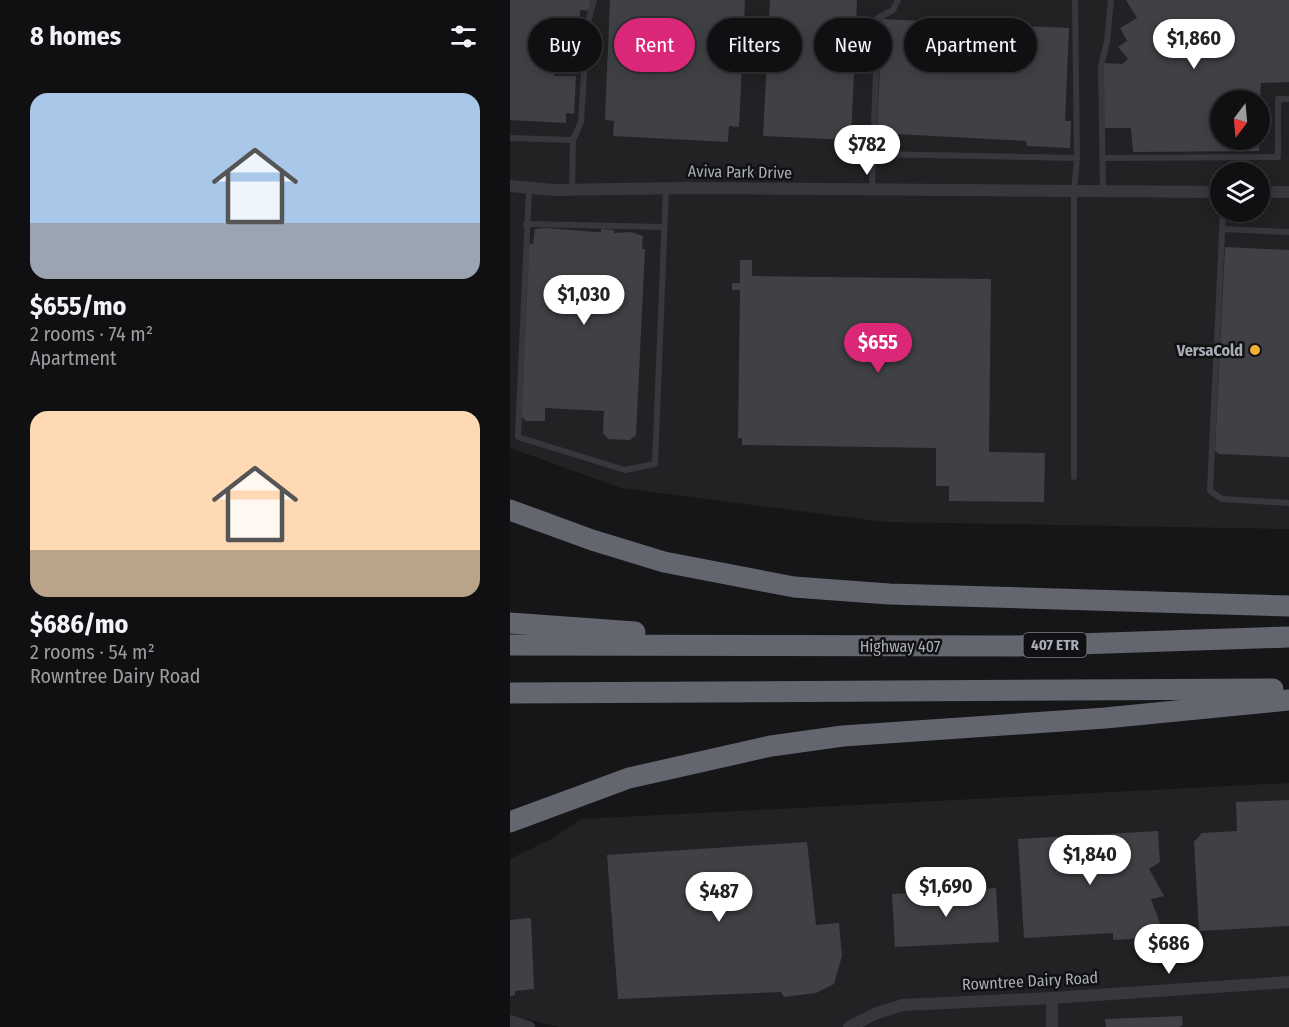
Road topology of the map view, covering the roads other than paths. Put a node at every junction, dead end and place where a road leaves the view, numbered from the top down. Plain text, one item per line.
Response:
1 (594, 0) edge
2 (898, 0) edge
3 (1075, 0) edge
4 (1111, 0) edge
5 (1289, 99) edge
6 (510, 138) edge
7 (573, 140) junction
8 (873, 154) junction
9 (1077, 158) junction
10 (1102, 158) junction
11 (1244, 158) junction
12 (1244, 162) edge
13 (510, 186) edge
14 (666, 188) junction
15 (529, 189) junction
16 (572, 190) junction
17 (872, 191) junction
18 (1074, 192) junction
19 (1103, 192) junction
20 (1210, 192) edge
21 (1270, 192) edge
22 (1289, 192) edge
23 (1222, 222) edge
24 (526, 224) junction
25 (664, 227) junction
26 (1222, 229) junction
27 (1289, 232) edge
28 (1074, 477) dead end
29 (1289, 503) edge
30 (510, 510) edge
31 (1289, 606) edge
32 (510, 623) edge
33 (1289, 637) edge
34 (510, 645) edge
35 (821, 646) junction
36 (1289, 688) edge
37 (510, 693) edge
38 (720, 694) junction
39 (1289, 700) edge
40 (510, 706) edge
41 (510, 822) edge
42 (1289, 982) edge
43 (1052, 998) junction
44 (510, 1021) edge
45 (529, 1027) edge
46 (849, 1027) edge
47 (1052, 1027) edge

1 - 7 lane
2 - 8 lane
3 - 9 lane
4 - 10 lane
5 - 11 lane
6 - 7 lane
7 - 16 lane
8 - 9 lane
8 - 17 lane
9 - 18 lane
10 - 11 lane
10 - 19 lane
11 - 12 lane
13 - 15 street, Aviva Park Drive
14 - 16 street, Aviva Park Drive
14 - 17 street, Aviva Park Drive
14 - 25 lane
15 - 16 street, Aviva Park Drive
15 - 24 lane
17 - 18 street, Aviva Park Drive
18 - 19 street, Aviva Park Drive
18 - 28 lane
19 - 20 street, Aviva Park Drive
21 - 22 street
23 - 26 lane
24 - 25 lane
24 - 25 lane
26 - 27 lane
26 - 29 lane
30 - 31 highway
32 - 35 highway
33 - 35 highway, Highway 407 / 407 ETR
34 - 35 highway, Highway 407 / 407 ETR
36 - 38 highway
37 - 38 highway
38 - 40 highway
39 - 41 highway
42 - 43 street, Rowntree Dairy Road
43 - 46 street, Rowntree Dairy Road
43 - 47 street
44 - 45 street

